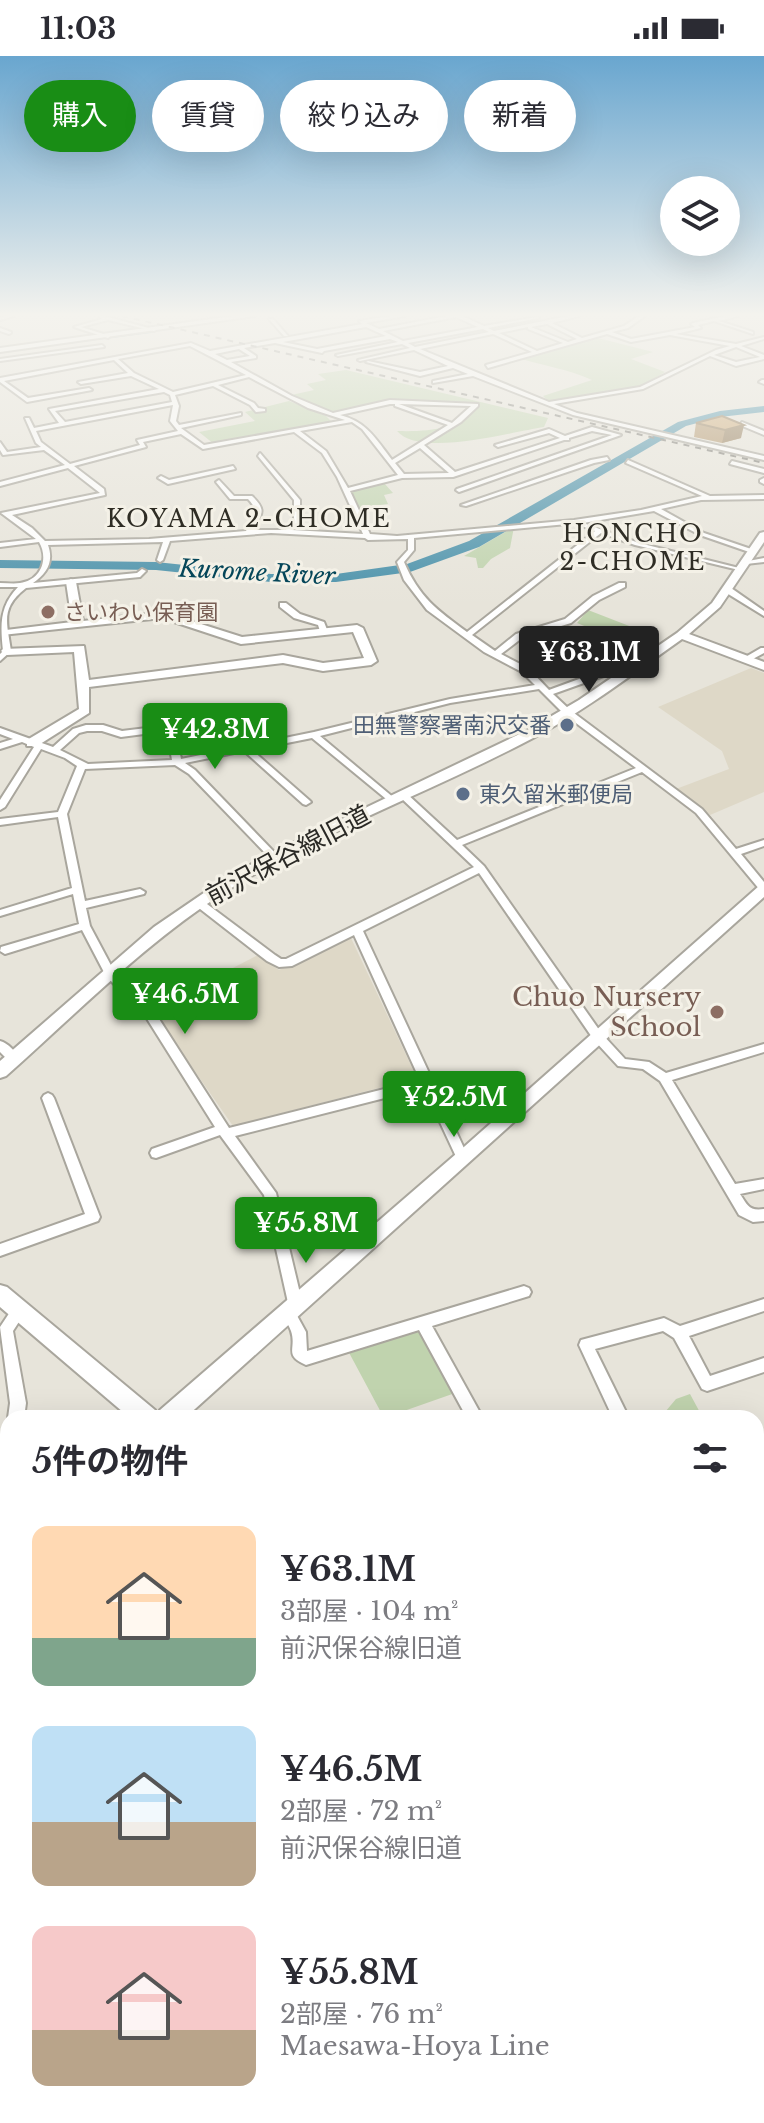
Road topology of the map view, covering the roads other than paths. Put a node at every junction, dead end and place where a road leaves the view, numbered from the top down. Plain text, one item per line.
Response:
1 (53, 412) edge
2 (100, 412) edge
3 (103, 412) edge
4 (126, 412) edge
5 (174, 412) edge
6 (324, 412) edge
7 (338, 412) edge
8 (418, 412) edge
9 (470, 412) edge
10 (573, 412) edge
11 (239, 414) dead end
12 (330, 415) junction
13 (107, 416) junction
14 (58, 418) junction
15 (27, 419) dead end
16 (353, 420) junction
17 (336, 423) junction
18 (63, 424) junction
19 (742, 424) edge
20 (452, 425) junction
21 (33, 430) junction
22 (180, 430) junction
23 (296, 431) junction
24 (764, 433) edge
25 (487, 437) dead end
26 (564, 438) junction
27 (0, 444) edge
28 (420, 445) junction
29 (498, 445) junction
30 (217, 446) junction
31 (586, 447) junction
32 (45, 448) junction
33 (764, 450) edge
34 (260, 455) dead end
35 (513, 455) junction
36 (751, 455) junction
37 (764, 458) edge
38 (628, 462) dead end
39 (391, 463) junction
40 (732, 463) dead end
41 (534, 465) junction
42 (71, 467) junction
43 (764, 471) edge
44 (555, 474) junction
45 (453, 475) junction
46 (402, 476) junction
47 (161, 478) dead end
48 (219, 482) dead end
49 (0, 484) edge
50 (348, 490) junction
51 (459, 490) junction
52 (764, 491) edge
53 (750, 497) junction
54 (764, 497) edge
55 (710, 498) junction
56 (655, 509) junction
57 (463, 512) junction
58 (4, 513) edge
59 (574, 522) junction
60 (601, 530) junction
61 (249, 532) junction
62 (287, 532) junction
63 (465, 532) junction
64 (764, 535) edge
65 (411, 537) junction
66 (368, 538) junction
67 (167, 540) junction
68 (43, 542) junction
69 (0, 545) edge
70 (160, 560) dead end
71 (764, 560) edge
72 (746, 561) junction
73 (142, 571) dead end
74 (71, 582) junction
75 (0, 585) edge
76 (622, 585) dead end
77 (24, 586) junction
78 (728, 590) junction
79 (283, 605) dead end
80 (764, 614) edge
81 (78, 625) junction
82 (3, 632) edge
83 (324, 632) junction
84 (681, 635) junction
85 (466, 636) junction
86 (764, 650) edge
87 (4, 655) edge
88 (495, 655) junction
89 (746, 659) junction
90 (764, 666) edge
91 (631, 669) junction
92 (84, 684) junction
93 (546, 689) junction
94 (567, 712) junction
95 (0, 731) edge
96 (314, 735) junction
97 (31, 742) junction
98 (0, 746) edge
99 (246, 749) junction
100 (54, 751) junction
101 (177, 762) junction
102 (82, 765) junction
103 (644, 768) junction
104 (16, 781) junction
105 (0, 782) edge
106 (397, 798) junction
107 (306, 802) dead end
108 (0, 807) edge
109 (62, 814) junction
110 (0, 822) edge
111 (764, 843) edge
112 (456, 844) junction
113 (734, 853) junction
114 (274, 857) junction
115 (481, 868) junction
116 (764, 888) edge
117 (77, 890) junction
118 (140, 892) dead end
119 (199, 903) junction
120 (80, 906) junction
121 (0, 913) edge
122 (85, 926) junction
123 (357, 930) junction
124 (5, 950) dead end
125 (110, 973) junction
126 (598, 1037) junction
127 (0, 1045) edge
128 (764, 1048) edge
129 (14, 1059) junction
130 (0, 1071) edge
131 (664, 1078) junction
132 (429, 1082) junction
133 (48, 1098) dead end
134 (225, 1131) junction
135 (156, 1153) dead end
136 (463, 1159) junction
137 (764, 1184) edge
138 (731, 1190) junction
139 (764, 1215) edge
140 (0, 1250) edge
141 (524, 1292) dead end
142 (0, 1294) edge
143 (764, 1305) edge
144 (292, 1310) junction
145 (19, 1311) junction
146 (423, 1323) junction
147 (679, 1333) junction
148 (764, 1365) edge
149 (17, 1410) edge
150 (137, 1410) edge
151 (177, 1410) edge
152 (471, 1410) edge
153 (617, 1410) edge

1 - 14 street
2 - 14 street
3 - 13 street
4 - 13 street
5 - 22 street
6 - 12 street
7 - 12 street
8 - 20 street
9 - 20 street
10 - 36 street
11 - 22 street
12 - 16 street
12 - 17 street
13 - 18 street
14 - 18 street
15 - 21 street
16 - 17 street
16 - 39 street
17 - 23 street
18 - 21 street
19 - 24 street
20 - 28 street
21 - 32 street
22 - 30 street
22 - 42 street
23 - 30 street
23 - 50 street
25 - 29 street
26 - 29 street
26 - 31 street
26 - 31 street
26 - 35 street
27 - 32 street
28 - 39 street
28 - 45 street
29 - 35 street
30 - 47 street
31 - 41 street
31 - 44 street
32 - 42 street
33 - 36 street
34 - 62 street
35 - 41 street
35 - 45 street
36 - 37 street
38 - 55 street
39 - 46 street
40 - 43 street
41 - 44 street
41 - 51 street
42 - 49 street
42 - 58 street
44 - 57 street
45 - 46 street
45 - 51 street
46 - 50 street
48 - 61 street
50 - 66 street
51 - 57 street
52 - 53 street
53 - 54 street
53 - 55 street
55 - 56 street
56 - 59 street
56 - 72 street
57 - 63 street
58 - 68 street
59 - 60 street
59 - 63 street
60 - 72 street
60 - 85 street
61 - 62 street
61 - 67 street
62 - 66 street
63 - 65 street
64 - 72 street, 前沢保谷線旧道
65 - 66 street
65 - 85 street
67 - 68 street
67 - 70 street
68 - 69 street
68 - 77 street
71 - 72 street
72 - 78 street, 前沢保谷線旧道
73 - 74 street
74 - 77 street
74 - 81 street
75 - 77 street
76 - 88 street
77 - 82 street
78 - 80 street
78 - 84 street, 前沢保谷線旧道
79 - 83 street
81 - 82 street
81 - 83 street
82 - 87 street
83 - 92 street
84 - 89 street
84 - 91 street, 前沢保谷線旧道
85 - 88 street
86 - 89 street
87 - 92 street
88 - 93 street
89 - 90 street
91 - 93 street
91 - 94 street, 前沢保谷線旧道
92 - 97 street
93 - 94 street
93 - 96 street
94 - 103 street
94 - 106 street, 前沢保谷線旧道
95 - 97 street
96 - 99 street
96 - 106 street
97 - 98 street
97 - 100 street
97 - 104 street
99 - 101 street
99 - 107 street
100 - 101 street
100 - 102 street
101 - 102 street
101 - 114 street
102 - 109 street
103 - 112 street
103 - 113 street
104 - 105 street
104 - 108 street
106 - 112 street
106 - 114 street, 前沢保谷線旧道
109 - 110 street
109 - 117 street
111 - 113 street
112 - 115 street
113 - 116 street
114 - 119 street, 前沢保谷線旧道
115 - 123 street
115 - 126 street
116 - 126 street
117 - 120 street
117 - 121 street
118 - 120 street
119 - 123 street
119 - 125 street, 前沢保谷線旧道
120 - 122 street
122 - 124 street
122 - 125 street
123 - 132 street
125 - 129 street, 前沢保谷線旧道
125 - 134 street
126 - 131 street
126 - 136 street
127 - 129 street
128 - 131 street
129 - 130 street, 前沢保谷線旧道
131 - 138 street
132 - 134 street
132 - 136 street
133 - 140 street
134 - 135 street
134 - 144 street
136 - 144 street
137 - 138 street
138 - 139 street
141 - 146 street
142 - 145 street
143 - 147 street
144 - 146 street
144 - 151 street
145 - 149 street
145 - 150 street
146 - 152 street
147 - 148 street
147 - 153 street

